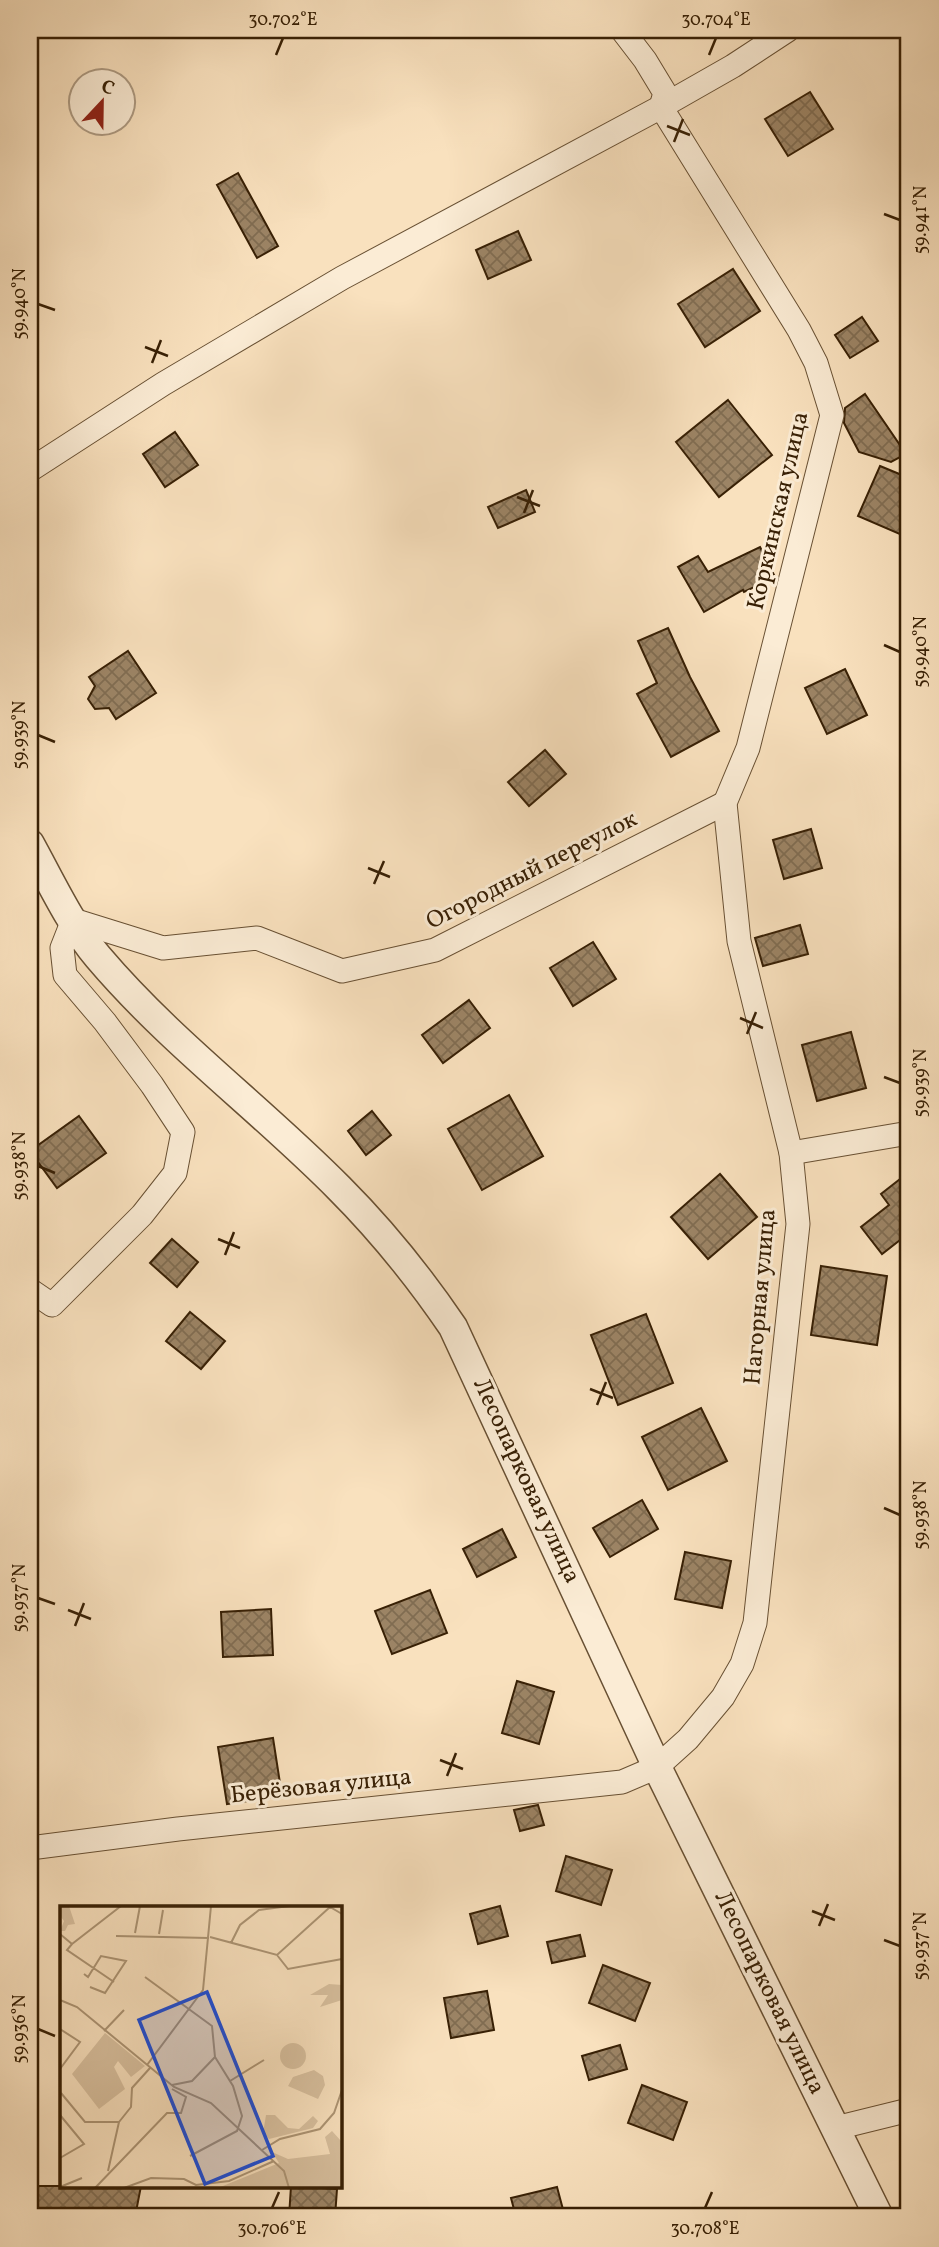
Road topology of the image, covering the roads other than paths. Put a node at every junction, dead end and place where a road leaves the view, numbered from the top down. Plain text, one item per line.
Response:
1 (622, 30) edge
2 (788, 30) edge
3 (661, 107) junction
4 (30, 470) edge
5 (725, 803) junction
6 (30, 844) edge
7 (73, 920) junction
8 (909, 1133) edge
9 (792, 1153) junction
10 (30, 1290) edge
11 (657, 1767) junction
12 (30, 1848) edge
13 (909, 2110) edge
14 (836, 2128) junction
15 (879, 2217) edge

1 - 3 street, Коркинская улица
2 - 3 street
3 - 4 street
3 - 5 street, Коркинская улица
5 - 7 street, Огородный переулок
5 - 9 street, Нагорная улица
6 - 7 street, Лесопарковая улица
7 - 10 street
7 - 11 street, Лесопарковая улица
8 - 9 street
9 - 11 street, Нагорная улица
11 - 12 street, Берёзовая улица
11 - 14 street, Лесопарковая улица
13 - 14 street
14 - 15 street, Лесопарковая улица

